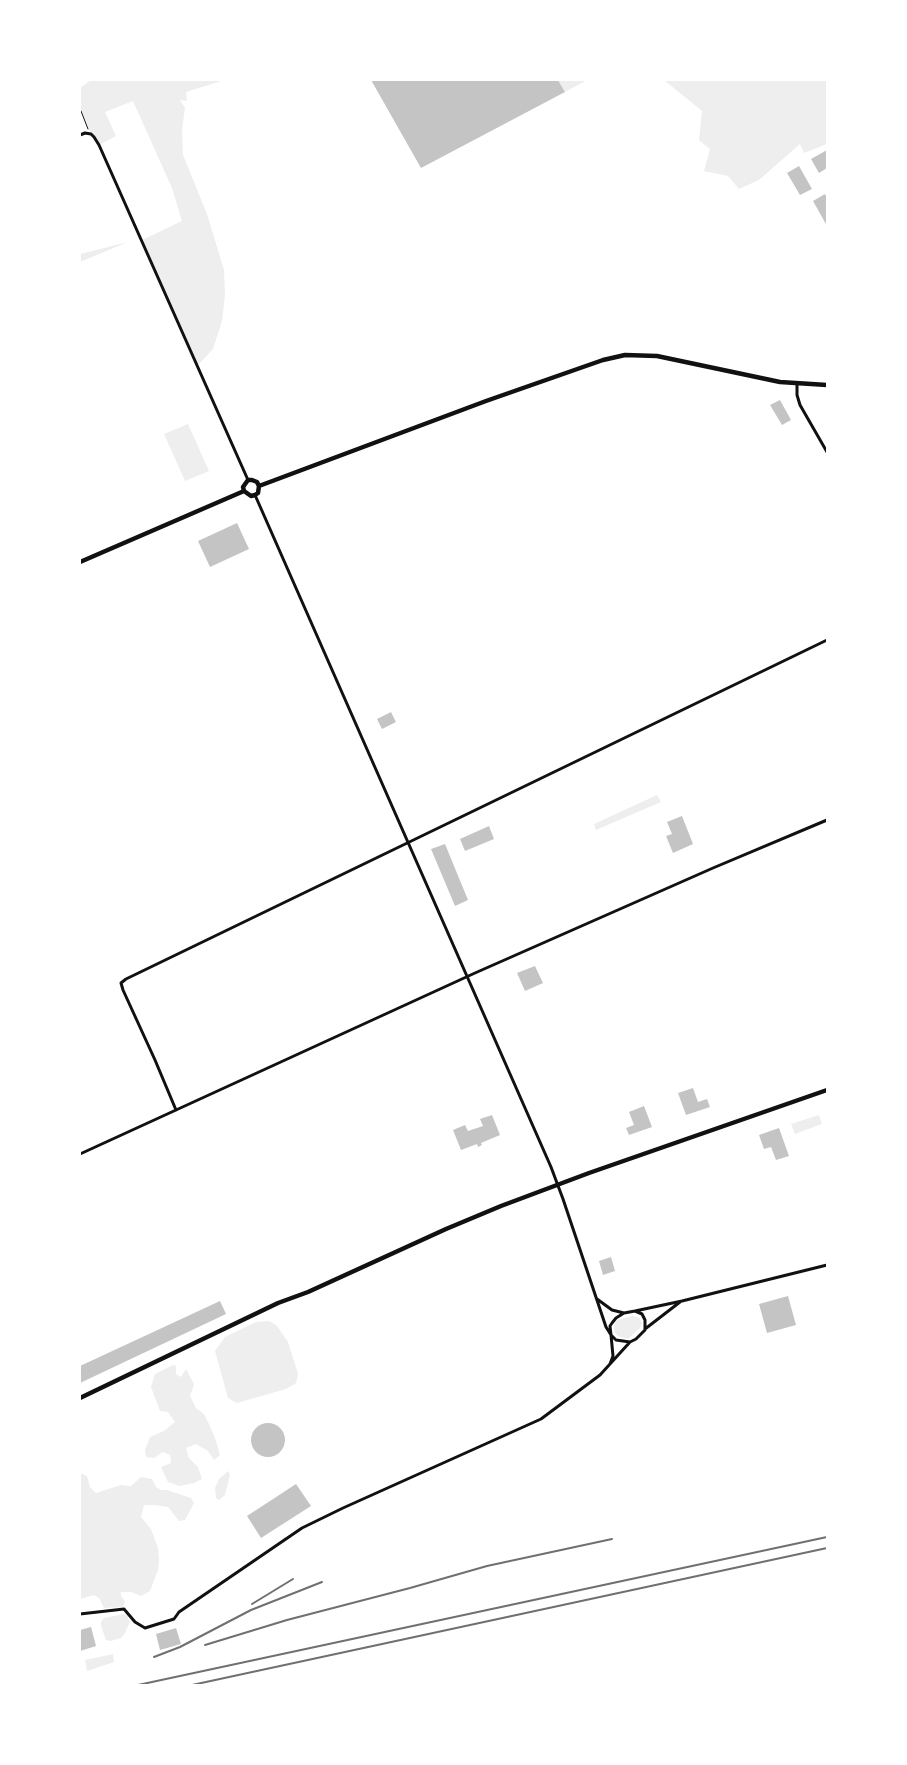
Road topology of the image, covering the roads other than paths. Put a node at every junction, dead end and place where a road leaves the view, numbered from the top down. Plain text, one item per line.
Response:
1 (80, 135) edge
2 (797, 384) junction
3 (827, 385) edge
4 (827, 452) edge
5 (248, 480) junction
6 (259, 486) junction
7 (244, 491) junction
8 (255, 495) junction
9 (80, 562) edge
10 (827, 640) edge
11 (827, 820) edge
12 (406, 842) junction
13 (467, 977) junction
14 (827, 1090) edge
15 (176, 1110) junction
16 (80, 1154) edge
17 (557, 1185) junction
18 (827, 1265) edge
19 (597, 1298) junction
20 (682, 1301) junction
21 (635, 1310) junction
22 (624, 1313) junction
23 (645, 1330) junction
24 (611, 1335) junction
25 (630, 1342) junction
26 (610, 1364) junction
27 (80, 1398) edge
28 (80, 1614) edge

1 - 5 street
2 - 3 street
2 - 4 street
2 - 6 street
5 - 6 street
5 - 7 street
6 - 8 street
7 - 8 street
7 - 9 street
8 - 12 street
10 - 12 street
11 - 13 street
12 - 13 street
12 - 15 street
13 - 15 street
13 - 17 street
14 - 17 street
15 - 16 street
17 - 19 street
17 - 27 street
18 - 20 street
19 - 22 street
19 - 24 street
20 - 21 street
20 - 23 street
21 - 22 street
21 - 23 street
22 - 24 street
23 - 25 street
24 - 25 street
24 - 26 street
25 - 26 street
26 - 28 street

